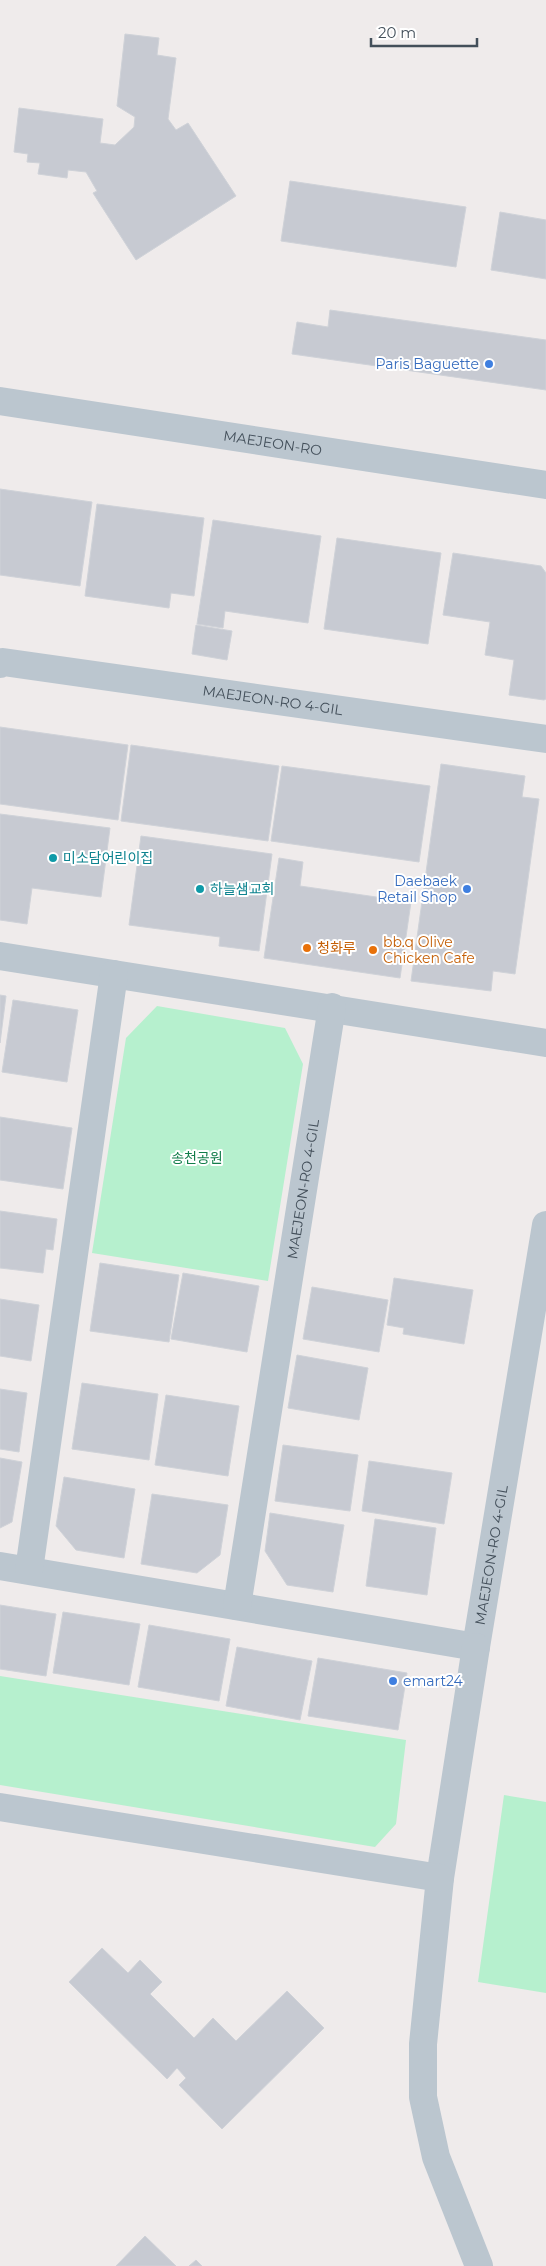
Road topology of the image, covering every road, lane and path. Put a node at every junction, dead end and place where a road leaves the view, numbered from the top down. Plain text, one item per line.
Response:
1 (0, 401) edge
2 (546, 485) edge
3 (0, 664) edge
4 (546, 739) edge
5 (0, 956) edge
6 (114, 974) junction
7 (332, 1008) junction
8 (546, 1043) edge
9 (546, 1225) edge
10 (0, 1566) edge
11 (29, 1570) junction
12 (237, 1606) junction
13 (476, 1647) junction
14 (0, 1808) edge
15 (440, 1878) junction
16 (479, 2266) edge

1 - 2 street, MAEJEON-RO
3 - 4 street, MAEJEON-RO 4-GIL
5 - 6 street
6 - 7 street
6 - 11 street
7 - 8 street
7 - 12 street, MAEJEON-RO 4-GIL
9 - 13 street, MAEJEON-RO 4-GIL
10 - 11 street
11 - 12 street
12 - 13 street
13 - 15 street, MAEJEON-RO 4-GIL
14 - 15 street
15 - 16 street, MAEJEON-RO 4-GIL

